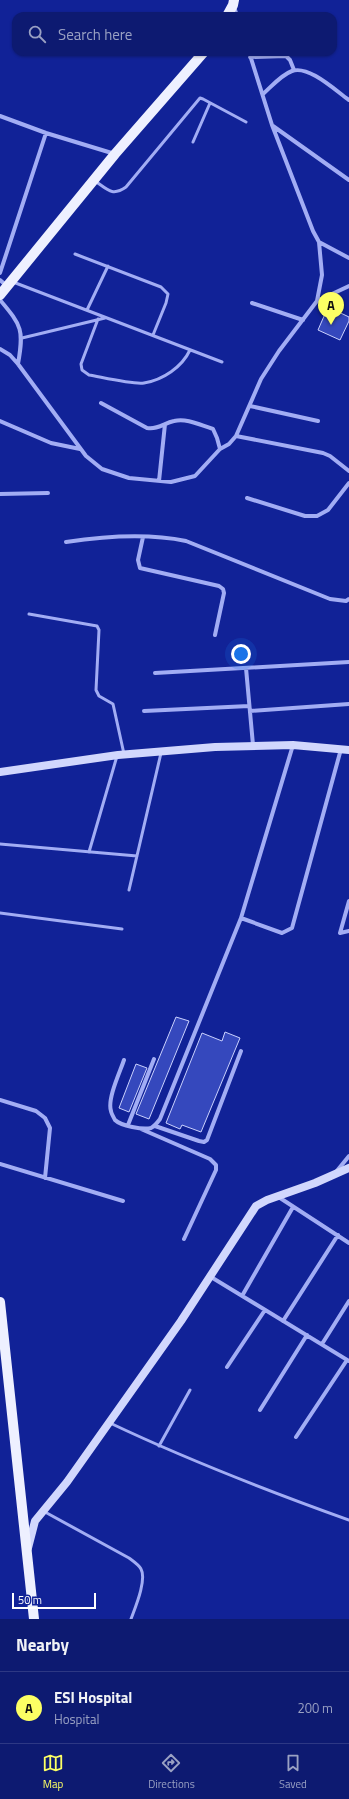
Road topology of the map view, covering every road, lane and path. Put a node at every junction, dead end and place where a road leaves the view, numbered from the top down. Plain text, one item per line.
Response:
1 (233, 2) edge
2 (229, 12) edge
3 (236, 12) edge
4 (201, 56) edge
5 (251, 56) edge
6 (286, 56) edge
7 (294, 70) junction
8 (263, 94) junction
9 (349, 100) edge
10 (210, 103) junction
11 (0, 116) edge
12 (246, 122) dead end
13 (272, 125) junction
14 (46, 133) junction
15 (193, 142) dead end
16 (115, 154) junction
17 (94, 180) junction
18 (349, 180) edge
19 (319, 242) junction
20 (76, 254) dead end
21 (349, 258) edge
22 (108, 266) junction
23 (0, 273) edge
24 (6, 282) edge
25 (349, 286) edge
26 (0, 295) edge
27 (0, 300) edge
28 (317, 300) junction
29 (252, 302) dead end
30 (87, 310) junction
31 (106, 318) junction
32 (98, 320) junction
33 (303, 320) junction
34 (153, 336) junction
35 (22, 338) junction
36 (0, 350) edge
37 (190, 350) junction
38 (222, 362) dead end
39 (18, 364) junction
40 (101, 403) dead end
41 (250, 406) junction
42 (0, 420) edge
43 (318, 420) dead end
44 (165, 424) junction
45 (236, 436) junction
46 (81, 449) junction
47 (220, 449) junction
48 (349, 471) edge
49 (159, 481) junction
50 (349, 483) edge
51 (48, 493) dead end
52 (0, 494) edge
53 (247, 498) dead end
54 (143, 537) junction
55 (66, 542) dead end
56 (349, 599) edge
57 (29, 614) dead end
58 (215, 635) dead end
59 (349, 662) edge
60 (246, 668) junction
61 (155, 673) dead end
62 (349, 704) edge
63 (249, 706) junction
64 (144, 711) dead end
65 (250, 711) junction
66 (253, 745) junction
67 (293, 745) junction
68 (345, 749) edge
69 (161, 752) junction
70 (121, 754) junction
71 (0, 772) edge
72 (0, 844) edge
73 (89, 852) junction
74 (137, 856) junction
75 (129, 890) dead end
76 (349, 901) edge
77 (0, 914) edge
78 (241, 918) junction
79 (122, 929) dead end
80 (349, 931) edge
81 (241, 1051) dead end
82 (154, 1059) dead end
83 (124, 1060) dead end
84 (0, 1100) edge
85 (128, 1125) junction
86 (155, 1126) junction
87 (141, 1129) junction
88 (349, 1156) edge
89 (0, 1164) edge
90 (349, 1168) edge
91 (333, 1175) junction
92 (45, 1178) junction
93 (277, 1196) junction
94 (123, 1201) dead end
95 (293, 1207) junction
96 (338, 1235) junction
97 (184, 1239) dead end
98 (349, 1243) edge
99 (211, 1277) junction
100 (242, 1296) junction
101 (349, 1301) edge
102 (0, 1302) edge
103 (265, 1310) junction
104 (283, 1321) junction
105 (307, 1335) junction
106 (322, 1344) junction
107 (348, 1360) edge
108 (227, 1367) dead end
109 (190, 1390) dead end
110 (260, 1410) dead end
111 (109, 1422) junction
112 (296, 1437) dead end
113 (159, 1446) junction
114 (43, 1511) junction
115 (349, 1520) edge
116 (26, 1552) junction
117 (34, 1619) edge
118 (131, 1619) edge

1 - 2 main road
1 - 3 street
4 - 16 main road
5 - 8 street
6 - 7 street
7 - 8 street
7 - 9 street
8 - 13 street
10 - 12 lane
10 - 15 lane
10 - 17 lane
11 - 14 street
13 - 18 street
13 - 19 street
14 - 16 street
14 - 23 street
16 - 17 main road
17 - 24 main road
19 - 21 street
19 - 28 street
20 - 22 lane
22 - 30 lane
22 - 34 lane
24 - 26 main road
24 - 30 lane
25 - 28 street
27 - 35 street
28 - 33 street
29 - 33 street
30 - 31 lane
31 - 32 lane
31 - 34 lane
32 - 35 lane
32 - 37 lane
33 - 41 street
34 - 37 lane
35 - 39 street
36 - 39 street
37 - 38 lane
39 - 46 street
40 - 44 street
41 - 43 street
41 - 45 street
42 - 46 street
44 - 47 street
44 - 49 street
45 - 47 street
45 - 48 street
46 - 49 street
47 - 49 street
50 - 53 street
51 - 52 street
54 - 55 street
54 - 56 street
54 - 58 street
57 - 70 lane
59 - 60 street
60 - 61 street
60 - 63 street
62 - 65 street
63 - 64 street
63 - 65 street
65 - 66 street
66 - 67 street
66 - 69 street
67 - 68 street
67 - 78 street
68 - 78 street
69 - 70 street
69 - 74 lane
70 - 71 street
70 - 73 lane
72 - 73 lane
73 - 74 lane
74 - 75 lane
76 - 80 street
77 - 79 lane
78 - 86 street
81 - 86 street
82 - 85 street
83 - 85 street
84 - 92 street
85 - 87 street
86 - 87 street
87 - 97 street
88 - 91 street
89 - 92 street
90 - 91 street
91 - 93 street
92 - 94 street
93 - 95 street
93 - 99 street
95 - 96 street
95 - 100 street
96 - 98 street
96 - 104 street
99 - 100 street
99 - 111 street
100 - 103 street
101 - 106 street
102 - 116 main road
103 - 104 street
103 - 108 street
104 - 105 street
105 - 106 street
105 - 110 street
106 - 107 street
107 - 112 street
109 - 113 lane
111 - 113 lane
111 - 114 street
113 - 115 lane
114 - 116 street
114 - 118 lane
116 - 117 main road

